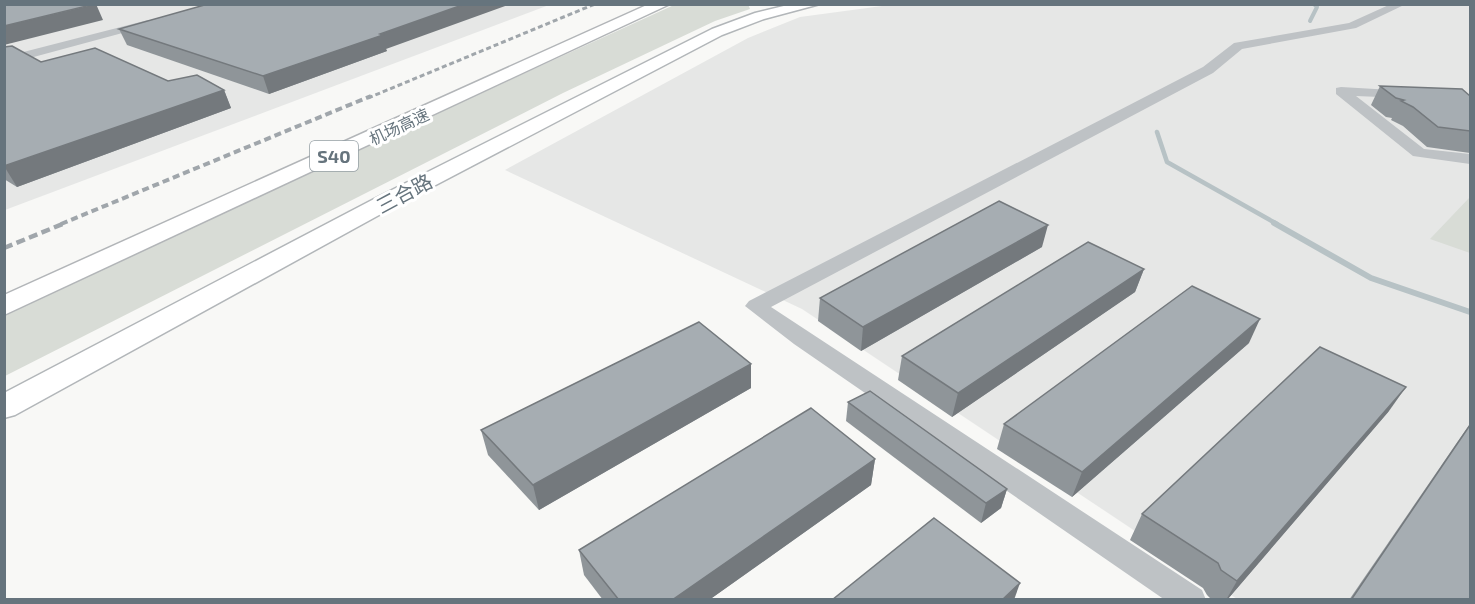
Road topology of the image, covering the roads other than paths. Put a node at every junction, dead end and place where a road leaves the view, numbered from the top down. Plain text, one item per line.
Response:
1 (620, 4) edge
2 (644, 4) edge
3 (663, 4) edge
4 (790, 4) edge
5 (813, 4) edge
6 (1401, 4) edge
7 (164, 19) edge
8 (4, 61) edge
9 (1422, 94) edge
10 (394, 116) junction
11 (1470, 159) edge
12 (4, 286) edge
13 (4, 306) edge
14 (4, 392) edge
15 (4, 407) edge
16 (1191, 600) edge

1 - 10 highway
2 - 10 highway, 机场高速 / S40
3 - 13 highway, 机场高速 / S40
4 - 14 main road, 三合路
5 - 15 main road, 三合路
6 - 16 street
7 - 8 street
9 - 11 street
10 - 12 highway, 机场高速 / S40

